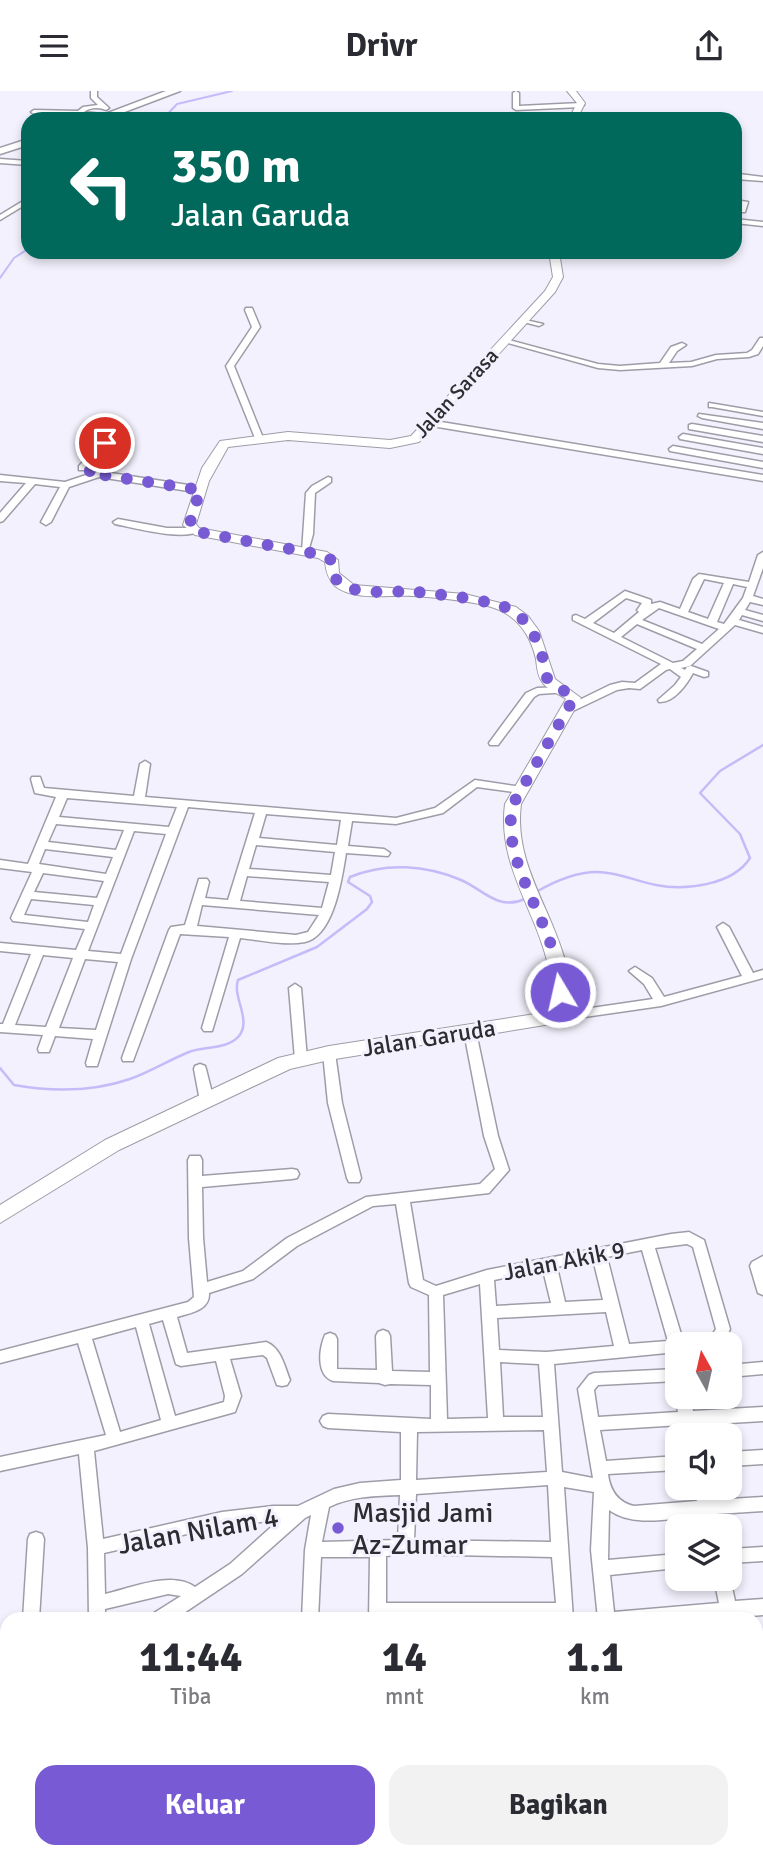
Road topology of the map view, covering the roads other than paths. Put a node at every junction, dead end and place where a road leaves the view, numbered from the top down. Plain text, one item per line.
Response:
1 (94, 91) edge
2 (175, 91) edge
3 (183, 91) edge
4 (571, 91) edge
5 (516, 93) dead end
6 (581, 105) junction
7 (100, 112) edge
8 (109, 112) edge
9 (132, 112) edge
10 (577, 112) edge
11 (21, 143) edge
12 (0, 150) edge
13 (0, 161) edge
14 (21, 162) edge
15 (742, 177) edge
16 (763, 179) edge
17 (742, 203) edge
18 (21, 204) edge
19 (743, 211) dead end
20 (0, 218) edge
21 (742, 222) edge
22 (763, 224) edge
23 (555, 259) edge
24 (249, 310) dead end
25 (524, 321) junction
26 (539, 324) dead end
27 (763, 340) edge
28 (505, 341) junction
29 (682, 345) dead end
30 (655, 355) dead end
31 (664, 364) junction
32 (651, 365) junction
33 (712, 405) dead end
34 (702, 416) dead end
35 (762, 421) edge
36 (429, 423) junction
37 (692, 427) dead end
38 (683, 437) dead end
39 (753, 437) junction
40 (259, 438) junction
41 (763, 439) edge
42 (105, 443) dead end
43 (673, 449) dead end
44 (748, 449) junction
45 (763, 451) edge
46 (742, 461) junction
47 (683, 464) junction
48 (763, 465) edge
49 (79, 467) joint
50 (710, 468) junction
51 (677, 473) dead end
52 (736, 473) junction
53 (89, 476) junction
54 (0, 478) edge
55 (705, 478) dead end
56 (763, 478) edge
57 (328, 480) dead end
58 (32, 482) junction
59 (66, 485) junction
60 (201, 490) junction
61 (0, 519) edge
62 (47, 523) dead end
63 (118, 523) dead end
64 (195, 531) junction
65 (305, 550) junction
66 (762, 560) edge
67 (729, 582) junction
68 (757, 582) edge
69 (748, 598) junction
70 (763, 602) edge
71 (741, 612) junction
72 (683, 613) junction
73 (763, 618) edge
74 (637, 621) junction
75 (711, 624) junction
76 (729, 625) junction
77 (763, 630) edge
78 (614, 635) junction
79 (703, 648) junction
80 (670, 665) junction
81 (704, 674) dead end
82 (687, 676) junction
83 (563, 690) junction
84 (663, 700) dead end
85 (571, 708) junction
86 (494, 743) dead end
87 (145, 764) dead end
88 (36, 779) dead end
89 (522, 790) junction
90 (64, 794) junction
91 (139, 801) junction
92 (183, 805) junction
93 (261, 811) junction
94 (347, 818) junction
95 (51, 820) junction
96 (130, 828) junction
97 (173, 831) junction
98 (252, 841) junction
99 (40, 845) junction
100 (341, 849) junction
101 (384, 853) dead end
102 (118, 854) junction
103 (0, 865) edge
104 (35, 868) junction
105 (243, 872) junction
106 (109, 878) junction
107 (333, 879) junction
108 (203, 882) dead end
109 (26, 895) junction
110 (198, 901) junction
111 (99, 902) junction
112 (233, 904) junction
113 (327, 912) junction
114 (90, 926) junction
115 (723, 927) dead end
116 (190, 929) junction
117 (236, 932) junction
118 (0, 947) edge
119 (38, 952) junction
120 (79, 955) junction
121 (125, 959) junction
122 (635, 971) dead end
123 (763, 974) edge
124 (749, 977) junction
125 (295, 988) dead end
126 (661, 1002) junction
127 (556, 1017) junction
128 (3, 1028) edge
129 (208, 1028) dead end
130 (51, 1032) junction
131 (470, 1032) junction
132 (101, 1035) junction
133 (44, 1049) dead end
134 (329, 1053) junction
135 (128, 1058) dead end
136 (301, 1059) junction
137 (92, 1063) dead end
138 (200, 1069) dead end
139 (207, 1101) junction
140 (195, 1160) dead end
141 (292, 1174) dead end
142 (354, 1178) dead end
143 (195, 1182) junction
144 (402, 1198) junction
145 (0, 1215) edge
146 (647, 1244) junction
147 (599, 1254) junction
148 (763, 1262) edge
149 (549, 1264) junction
150 (487, 1276) junction
151 (202, 1289) junction
152 (763, 1289) edge
153 (436, 1292) junction
154 (612, 1306) junction
155 (560, 1311) junction
156 (491, 1312) junction
157 (169, 1313) junction
158 (141, 1320) junction
159 (673, 1332) edge
160 (721, 1332) edge
161 (383, 1336) dead end
162 (84, 1337) junction
163 (330, 1339) dead end
164 (665, 1347) edge
165 (623, 1350) junction
166 (221, 1354) junction
167 (494, 1356) junction
168 (0, 1357) edge
169 (546, 1358) junction
170 (763, 1368) edge
171 (742, 1370) edge
172 (665, 1375) edge
173 (385, 1379) junction
174 (282, 1380) dead end
175 (438, 1380) junction
176 (685, 1409) edge
177 (763, 1414) edge
178 (687, 1419) junction
179 (328, 1421) dead end
180 (169, 1423) junction
181 (552, 1423) junction
182 (688, 1423) edge
183 (496, 1424) junction
184 (592, 1424) junction
185 (409, 1426) junction
186 (439, 1426) junction
187 (115, 1440) junction
188 (86, 1447) junction
189 (763, 1457) edge
190 (742, 1458) edge
191 (0, 1464) edge
192 (665, 1464) edge
193 (600, 1468) junction
194 (557, 1478) junction
195 (597, 1485) junction
196 (410, 1487) junction
197 (705, 1500) edge
198 (322, 1501) junction
199 (763, 1504) edge
200 (706, 1507) junction
201 (299, 1513) junction
202 (707, 1514) edge
203 (36, 1539) dead end
204 (405, 1547) junction
205 (96, 1548) junction
206 (378, 1549) junction
207 (313, 1550) junction
208 (560, 1550) junction
209 (763, 1554) edge
210 (742, 1555) edge
211 (665, 1562) edge
212 (600, 1568) junction
213 (725, 1591) edge
214 (192, 1595) junction
215 (763, 1607) edge
216 (98, 1611) edge
217 (31, 1612) edge
218 (169, 1612) edge
219 (310, 1612) edge
220 (377, 1612) edge
221 (565, 1612) edge
222 (605, 1612) edge
223 (730, 1612) edge
224 (739, 1612) edge

1 - 7 street
2 - 8 main road
3 - 9 main road
4 - 6 street
5 - 6 street
6 - 10 street
11 - 12 main road
13 - 14 street
15 - 16 street
17 - 19 street
18 - 20 street
21 - 22 street
23 - 25 street, Jalan Sarasa
24 - 40 street
25 - 26 street
25 - 28 street, Jalan Sarasa
27 - 31 street
28 - 32 street
28 - 36 street, Jalan Sarasa
29 - 31 street
30 - 32 street
31 - 32 street
33 - 35 street
34 - 35 street
35 - 39 street
36 - 40 street, Jalan Sarasa
36 - 47 street
37 - 39 street
38 - 44 street
39 - 41 street
39 - 44 street
40 - 60 street, Jalan Sarasa
42 - 49 street
43 - 46 street
44 - 45 street
44 - 46 street
46 - 48 street
46 - 52 street
47 - 50 street
47 - 51 street
49 - 53 street
50 - 52 street
50 - 55 street
52 - 56 street
53 - 59 street
53 - 60 street
54 - 58 street
57 - 65 street
58 - 59 street
58 - 61 street
59 - 62 street
60 - 64 street
63 - 64 street
64 - 65 street
65 - 83 street
66 - 68 street
67 - 68 street
67 - 72 street
67 - 75 street
68 - 69 street
69 - 70 street
69 - 71 street
71 - 73 street
71 - 76 street
72 - 74 street
72 - 75 street
74 - 78 street
74 - 79 street
75 - 76 street
76 - 77 street
76 - 79 street
78 - 78 street
78 - 80 street
79 - 80 street
80 - 82 street
80 - 85 street
81 - 82 street
82 - 84 street
83 - 85 street
83 - 86 street
85 - 89 street
87 - 91 street
88 - 90 street
89 - 94 street
89 - 127 street
90 - 91 street
90 - 95 street
91 - 92 street
92 - 93 street
92 - 97 street
93 - 94 street
93 - 98 street
94 - 100 street
95 - 96 street
95 - 99 street
96 - 97 street
96 - 102 street
97 - 121 street
98 - 100 street
98 - 105 street
99 - 102 street
99 - 104 street
100 - 101 street
100 - 107 street
102 - 106 street
103 - 104 street
104 - 106 street
104 - 109 street
105 - 107 street
105 - 112 street
106 - 111 street
107 - 113 street
108 - 110 street
109 - 111 street
109 - 114 street
110 - 112 street
110 - 116 street
111 - 114 street
112 - 113 street
113 - 117 street
114 - 120 street
115 - 124 street
116 - 117 street
116 - 135 street
117 - 129 street
118 - 119 street
119 - 120 street
119 - 128 street
120 - 121 street
120 - 130 street
121 - 132 street
122 - 126 street
123 - 124 street
124 - 126 street
125 - 136 street
126 - 127 street
127 - 131 street, Jalan Garuda
128 - 130 street
130 - 132 street
130 - 133 street
131 - 134 street, Jalan Garuda
131 - 144 street
132 - 137 street
134 - 136 street, Jalan Garuda
134 - 142 street
136 - 139 street, Jalan Garuda
138 - 139 street
139 - 145 street, Jalan Garuda
140 - 143 street
141 - 143 street
143 - 151 street
144 - 151 street
144 - 153 street
146 - 147 street, Jalan Akik 9
146 - 159 street
146 - 160 street, Jalan Akik 9
147 - 149 street, Jalan Akik 9
147 - 154 street
148 - 152 street
149 - 150 street, Jalan Akik 9
149 - 155 street
150 - 153 street, Jalan Akik 9
150 - 156 street
151 - 157 street
153 - 175 street
154 - 155 street
154 - 165 street
155 - 156 street
156 - 167 street
157 - 158 street
157 - 166 street
158 - 162 street
158 - 180 street
161 - 173 street
162 - 168 street
162 - 187 street
163 - 173 street
164 - 165 street
165 - 169 street
166 - 174 street
166 - 180 street
167 - 169 street
167 - 183 street
169 - 181 street
170 - 171 street
172 - 184 street
173 - 175 street
175 - 186 street
176 - 178 street
177 - 178 street
178 - 182 street
178 - 184 street
179 - 185 street
180 - 187 street
181 - 183 street
181 - 194 street
183 - 186 street
184 - 193 street
185 - 186 street
185 - 196 street
187 - 188 street
188 - 191 street
188 - 205 street
189 - 190 street
192 - 193 street
193 - 195 street
194 - 195 street
194 - 196 street
194 - 208 street
195 - 200 street
195 - 212 street
196 - 198 street
196 - 204 street
197 - 200 street
198 - 201 street
198 - 207 street
199 - 200 street
200 - 202 street
201 - 205 street, Jalan Nilam 4
201 - 214 street
203 - 217 street
204 - 206 street
204 - 208 street
205 - 216 street
206 - 207 street
206 - 220 street
207 - 219 street
208 - 221 street
209 - 210 street
211 - 212 street
212 - 222 street
213 - 223 street
214 - 216 street
214 - 218 street
215 - 224 street

